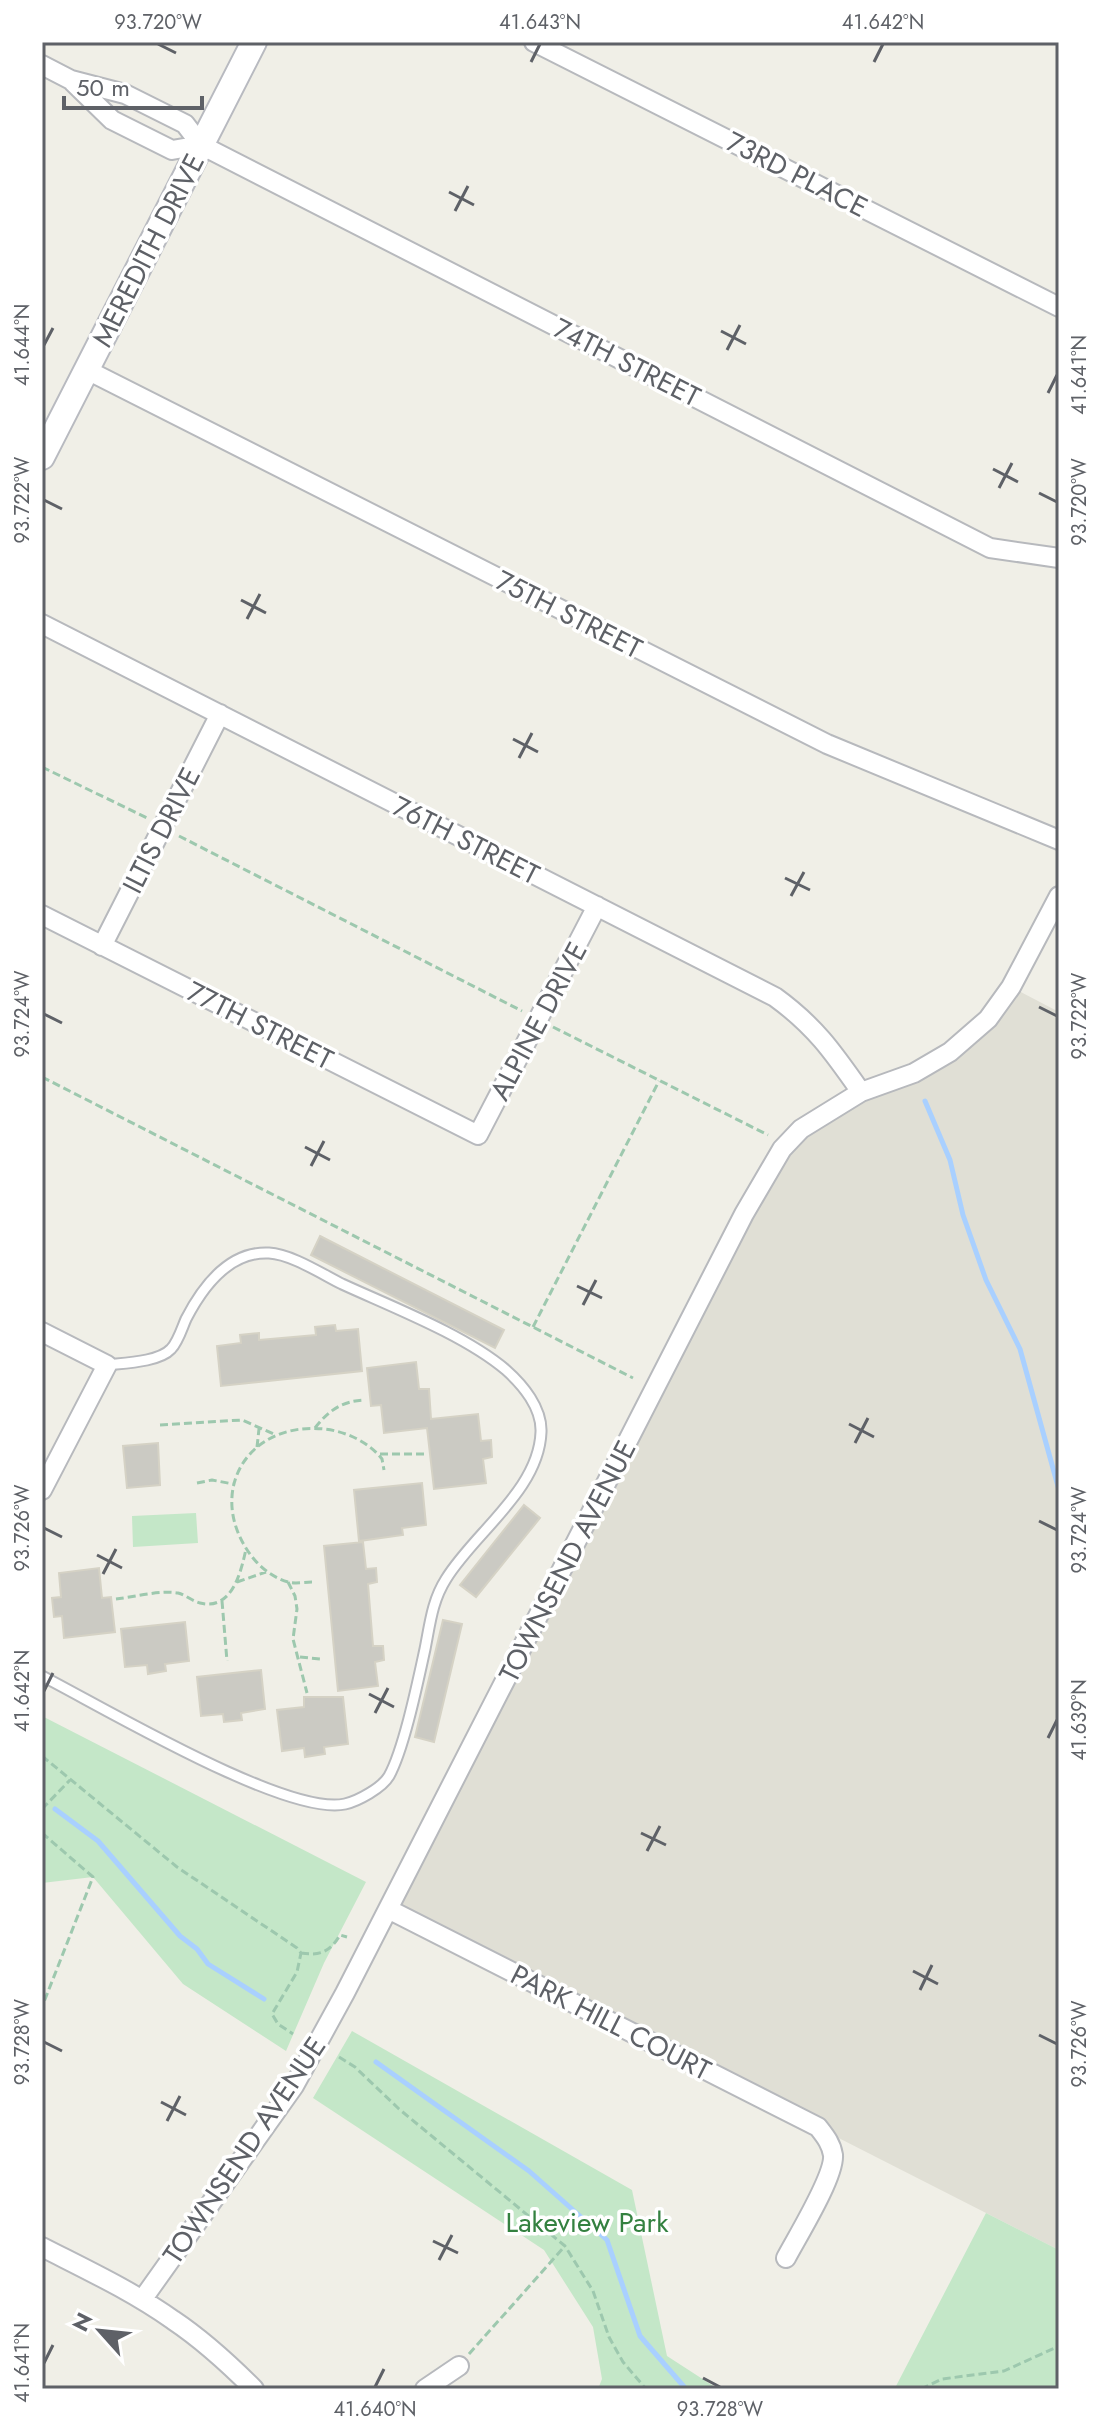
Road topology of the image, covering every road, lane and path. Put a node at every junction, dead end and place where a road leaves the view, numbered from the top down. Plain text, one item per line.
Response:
1 (254, 42) edge
2 (534, 42) edge
3 (42, 65) edge
4 (71, 80) junction
5 (201, 145) junction
6 (1059, 307) edge
7 (87, 370) junction
8 (42, 457) edge
9 (1059, 558) edge
10 (42, 624) edge
11 (220, 714) junction
12 (42, 767) edge
13 (164, 825) junction
14 (1059, 840) edge
15 (1059, 896) edge
16 (597, 906) junction
17 (42, 915) edge
18 (102, 946) junction
19 (538, 1021) junction
20 (42, 1077) edge
21 (659, 1081) junction
22 (861, 1092) junction
23 (478, 1135) joint
24 (786, 1145) junction
25 (533, 1327) junction
26 (42, 1332) edge
27 (107, 1365) junction
28 (633, 1378) dead end
29 (365, 1400) dead end
30 (160, 1425) dead end
31 (315, 1428) junction
32 (259, 1429) junction
33 (276, 1435) junction
34 (257, 1447) junction
35 (379, 1454) junction
36 (424, 1454) dead end
37 (384, 1470) dead end
38 (197, 1483) dead end
39 (234, 1484) junction
40 (42, 1490) edge
41 (246, 1549) junction
42 (266, 1572) junction
43 (237, 1582) junction
44 (288, 1582) junction
45 (312, 1582) dead end
46 (116, 1599) dead end
47 (222, 1601) junction
48 (300, 1657) junction
49 (320, 1659) dead end
50 (227, 1661) dead end
51 (42, 1676) edge
52 (307, 1693) dead end
53 (42, 1756) edge
54 (70, 1780) junction
55 (42, 1809) edge
56 (42, 1833) edge
57 (388, 1909) junction
58 (347, 1937) dead end
59 (301, 1953) junction
60 (42, 2007) edge
61 (293, 2034) dead end
62 (339, 2057) dead end
63 (565, 2246) junction
64 (42, 2247) edge
65 (786, 2258) dead end
66 (142, 2300) junction
67 (1059, 2346) edge
68 (459, 2366) joint
69 (254, 2389) edge
70 (425, 2389) edge
71 (646, 2389) edge
72 (921, 2389) edge

1 - 5 main road, MEREDITH DRIVE
2 - 6 street, 73RD PLACE
3 - 4 street
4 - 5 street
4 - 5 street
5 - 7 main road, MEREDITH DRIVE
5 - 9 street, 74TH STREET
7 - 8 main road, MEREDITH DRIVE
7 - 14 street, 75TH STREET
10 - 11 street, 76TH STREET
11 - 13 street, ILTIS DRIVE
11 - 16 street, 76TH STREET
12 - 13 path
13 - 18 street, ILTIS DRIVE
13 - 19 path
15 - 22 street, TOWNSEND AVENUE
16 - 19 street, ALPINE DRIVE
16 - 22 street, 76TH STREET
17 - 18 street, 77TH STREET
18 - 23 street, 77TH STREET
19 - 21 path
19 - 23 street, ALPINE DRIVE
20 - 25 path
21 - 24 path
21 - 25 path
22 - 24 street, TOWNSEND AVENUE
24 - 57 street, TOWNSEND AVENUE
25 - 28 path
26 - 27 street
27 - 40 street
27 - 51 lane
29 - 31 path
30 - 32 path
31 - 33 path
31 - 35 path
32 - 33 path
32 - 34 path
33 - 34 path
34 - 39 path
35 - 36 path
35 - 37 path
38 - 39 path
39 - 41 path
41 - 42 path
41 - 43 path
42 - 43 path
42 - 44 path
43 - 47 path
44 - 45 path
44 - 48 path
46 - 47 path
47 - 50 path
48 - 49 path
48 - 52 path
53 - 54 path
54 - 55 path
54 - 59 path
56 - 60 path
57 - 65 street, PARK HILL COURT
57 - 66 street, TOWNSEND AVENUE
58 - 59 path
59 - 61 path
62 - 63 path
63 - 68 path
63 - 71 path
64 - 66 street
66 - 69 street
67 - 72 path
68 - 70 street

